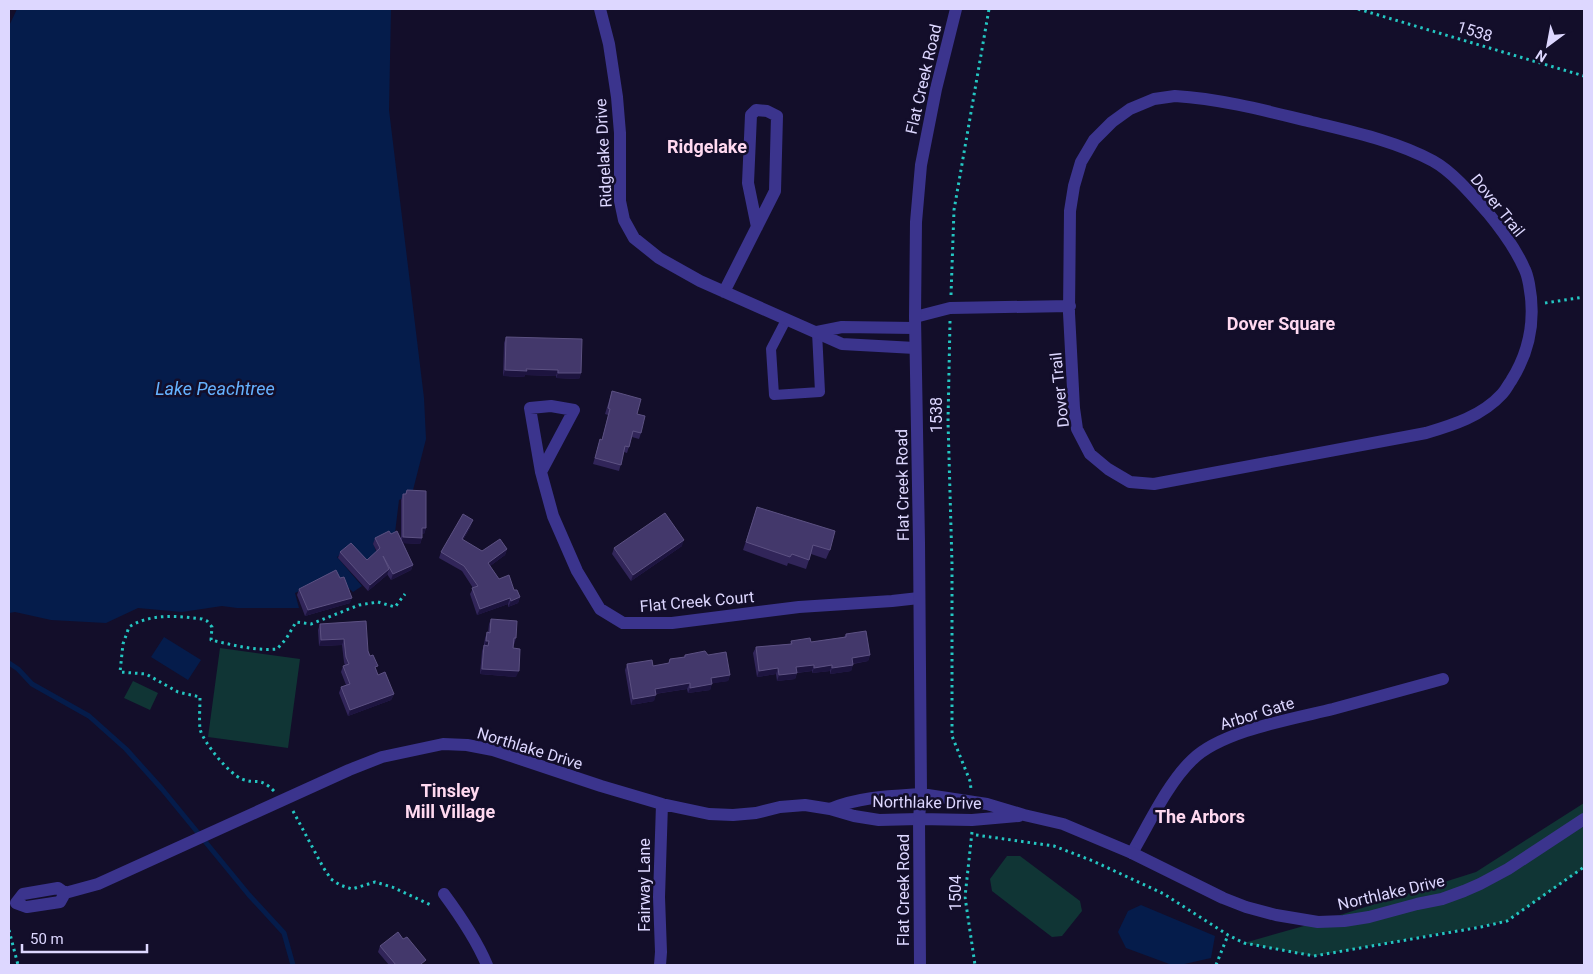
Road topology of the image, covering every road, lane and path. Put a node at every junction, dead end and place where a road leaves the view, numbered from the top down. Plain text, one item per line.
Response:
1 (600, 9) edge
2 (956, 9) edge
3 (989, 9) edge
4 (1358, 9) edge
5 (1584, 76) edge
6 (756, 227) junction
7 (724, 292) junction
8 (1584, 297) edge
9 (1532, 305) junction
10 (1070, 306) junction
11 (950, 308) junction
12 (786, 320) junction
13 (915, 322) junction
14 (817, 332) junction
15 (915, 348) junction
16 (542, 472) junction
17 (405, 594) dead end
18 (920, 598) junction
19 (1443, 679) dead end
20 (921, 794) junction
21 (280, 801) junction
22 (973, 801) junction
23 (662, 804) junction
24 (830, 808) junction
25 (1024, 815) junction
26 (919, 819) junction
27 (1584, 819) edge
28 (972, 820) junction
29 (1132, 853) junction
30 (444, 894) dead end
31 (12, 903) edge
32 (432, 905) dead end
33 (9, 930) edge
34 (1228, 935) dead end
35 (18, 965) edge
36 (487, 965) edge
37 (660, 965) edge
38 (920, 965) edge
39 (975, 965) edge
40 (1216, 965) edge

1 - 7 street, Ridgelake Drive
2 - 13 street, Flat Creek Road
3 - 11 path, 1538
4 - 5 path, 1538
6 - 6 street
6 - 7 street
7 - 12 street, Ridgelake Drive
8 - 9 path
9 - 10 street, Dover Trail
9 - 10 street, Dover Trail
10 - 11 street
11 - 13 street
11 - 22 path, 1538
12 - 14 street, Ridgelake Drive
12 - 14 lane
13 - 14 street
13 - 15 street, Flat Creek Road
14 - 15 street, Ridgelake Drive
15 - 18 street, Flat Creek Road
16 - 16 street, Flat Creek Court
16 - 18 street, Flat Creek Court
17 - 21 path
18 - 20 street, Flat Creek Road
19 - 29 street, Arbor Gate
20 - 22 street, Northlake Drive
20 - 24 street, Northlake Drive
20 - 26 street, Flat Creek Road
21 - 23 street, Northlake Drive
21 - 31 street, Northlake Drive
21 - 32 path
22 - 25 street, Northlake Drive
23 - 24 street, Northlake Drive
23 - 37 street, Fairway Lane
24 - 26 street, Northlake Drive
25 - 28 street, Northlake Drive
25 - 29 street, Northlake Drive
26 - 28 street, Northlake Drive
26 - 38 street, Flat Creek Road
27 - 29 street, Northlake Drive
28 - 39 path, 1504
30 - 36 street
33 - 35 path
34 - 40 path

